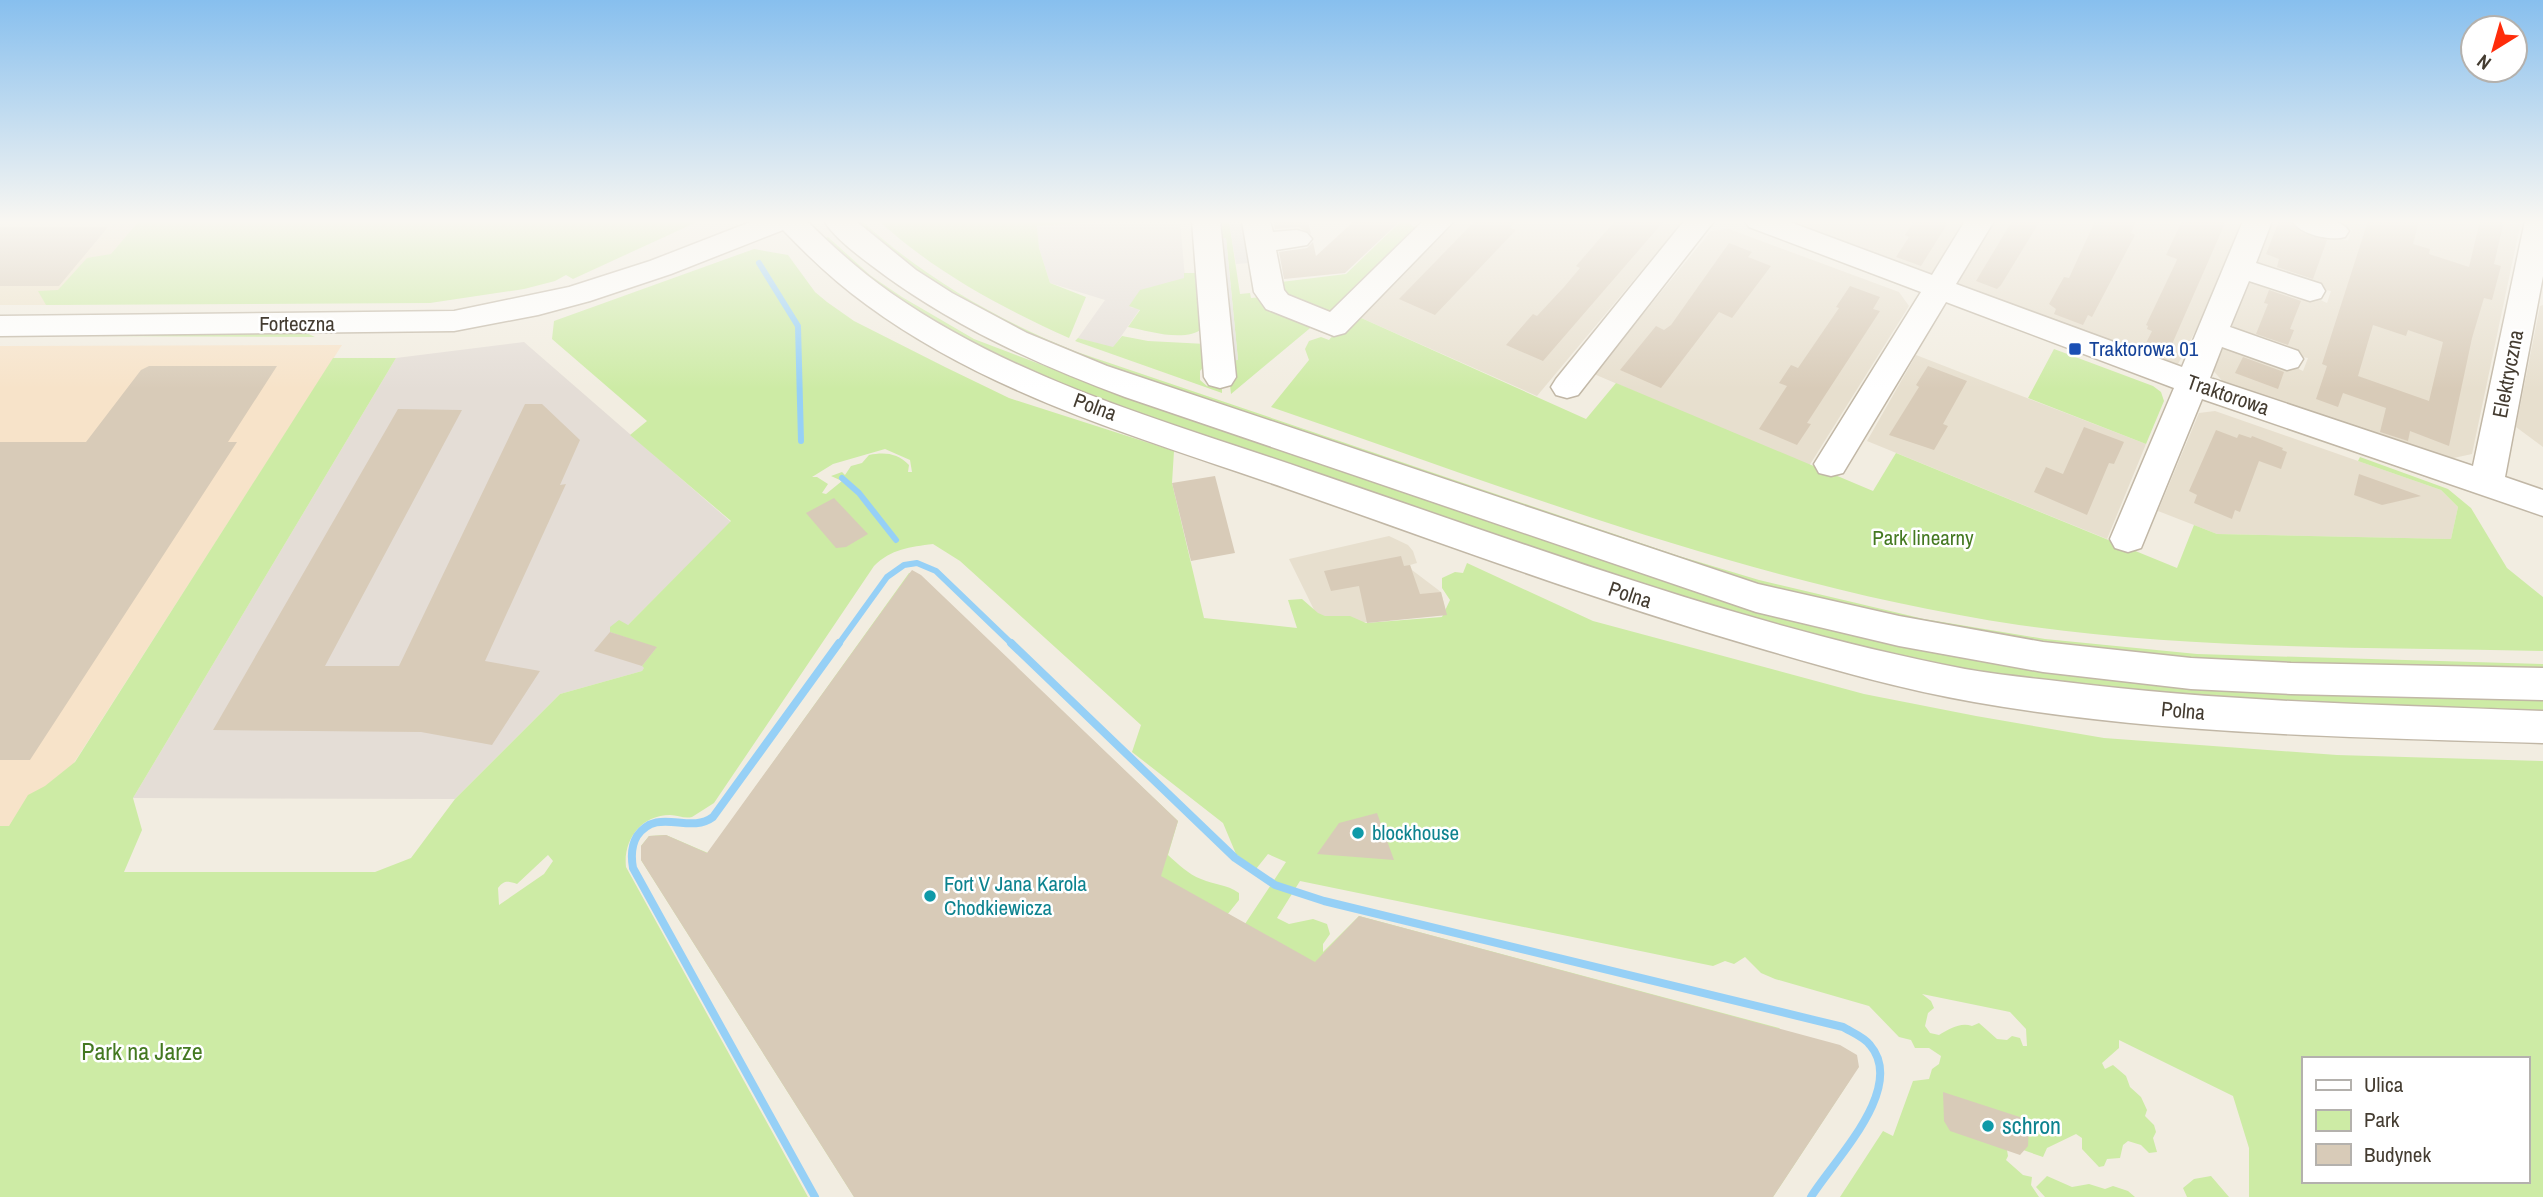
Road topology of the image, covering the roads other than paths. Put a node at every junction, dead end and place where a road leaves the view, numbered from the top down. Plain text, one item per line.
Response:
1 (619, 277) edge
2 (628, 277) edge
3 (850, 277) edge
4 (905, 277) edge
5 (1211, 277) edge
6 (1264, 277) edge
7 (1381, 277) edge
8 (1655, 277) edge
9 (1909, 277) edge
10 (1946, 277) edge
11 (2235, 277) edge
12 (2268, 277) edge
13 (2535, 286) edge
14 (1939, 288) junction
15 (590, 290) junction
16 (2310, 291) dead end
17 (0, 326) edge
18 (2212, 332) junction
19 (2287, 359) dead end
20 (1220, 377) dead end
21 (2191, 382) junction
22 (1567, 387) dead end
23 (1831, 464) dead end
24 (2486, 485) junction
25 (2543, 503) edge
26 (2128, 539) dead end
27 (2543, 684) edge
28 (2543, 727) edge

1 - 15 street, Forteczna
2 - 15 street, Forteczna
3 - 28 street, Polna
4 - 27 street, Polna
5 - 20 street
6 - 7 street
8 - 22 street
9 - 14 street, Traktorowa
10 - 14 street
11 - 18 street
12 - 16 street
13 - 24 street, Elektryczna
14 - 21 street, Traktorowa
14 - 23 street
15 - 17 street, Forteczna
18 - 19 street
18 - 21 street
21 - 24 street, Traktorowa
21 - 26 street
24 - 25 street, Traktorowa

